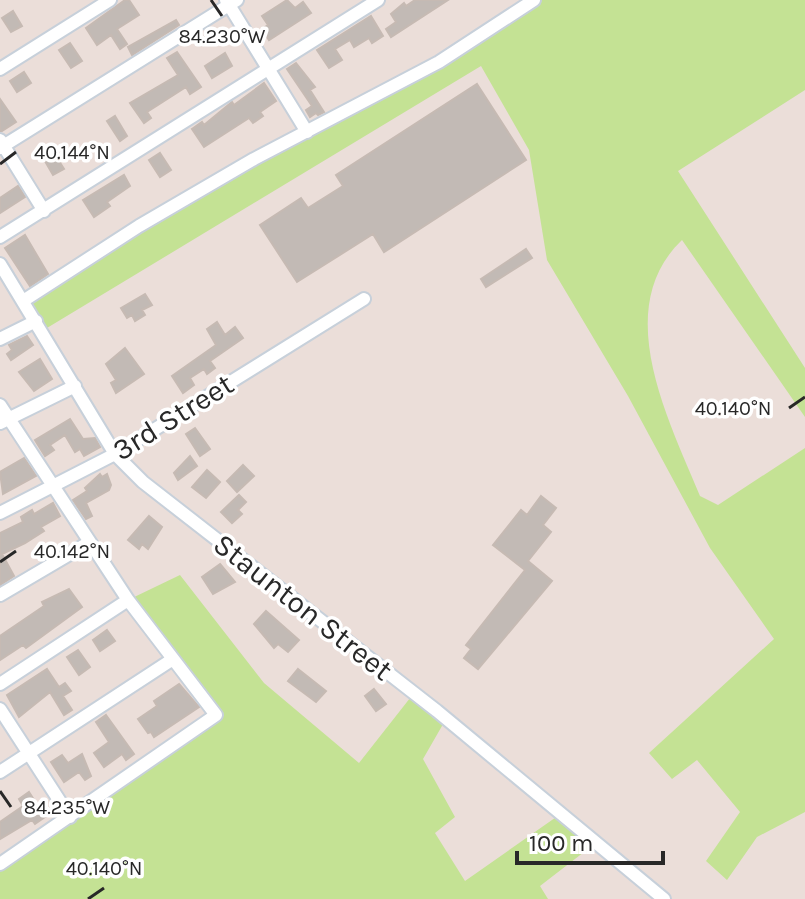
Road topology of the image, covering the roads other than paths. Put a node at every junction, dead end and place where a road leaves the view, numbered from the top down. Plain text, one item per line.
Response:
1 (110, 0) edge
2 (378, 0) edge
3 (534, 0) edge
4 (230, 2) edge
5 (268, 68) junction
6 (0, 69) edge
7 (307, 132) junction
8 (1, 145) edge
9 (44, 211) junction
10 (0, 237) edge
11 (0, 264) edge
12 (364, 299) dead end
13 (23, 301) junction
14 (36, 321) junction
15 (0, 339) edge
16 (75, 386) junction
17 (0, 405) edge
18 (4, 421) edge
19 (115, 454) junction
20 (52, 485) junction
21 (0, 513) edge
22 (90, 542) junction
23 (0, 595) edge
24 (128, 600) junction
25 (173, 659) junction
26 (0, 684) edge
27 (0, 709) edge
28 (29, 753) junction
29 (0, 772) edge
30 (70, 817) junction
31 (0, 864) edge
32 (664, 899) edge

1 - 6 street
2 - 5 street
3 - 7 street
4 - 5 street
4 - 8 street
5 - 7 street
5 - 9 street
7 - 13 street
8 - 9 street
9 - 10 street
11 - 13 street, Staunton Street
12 - 19 street, 3rd Street
13 - 14 street, Staunton Street
14 - 15 street
14 - 16 street, Staunton Street
16 - 18 street
16 - 19 street, Staunton Street
17 - 18 street
18 - 20 street
19 - 20 street, 3rd Street
19 - 32 street, Staunton Street
20 - 21 street, 3rd Street
20 - 22 street
22 - 23 street
22 - 24 street
24 - 25 street
24 - 26 street
25 - 28 street
25 - 30 street
27 - 28 street
28 - 29 street
28 - 30 street
30 - 31 street

